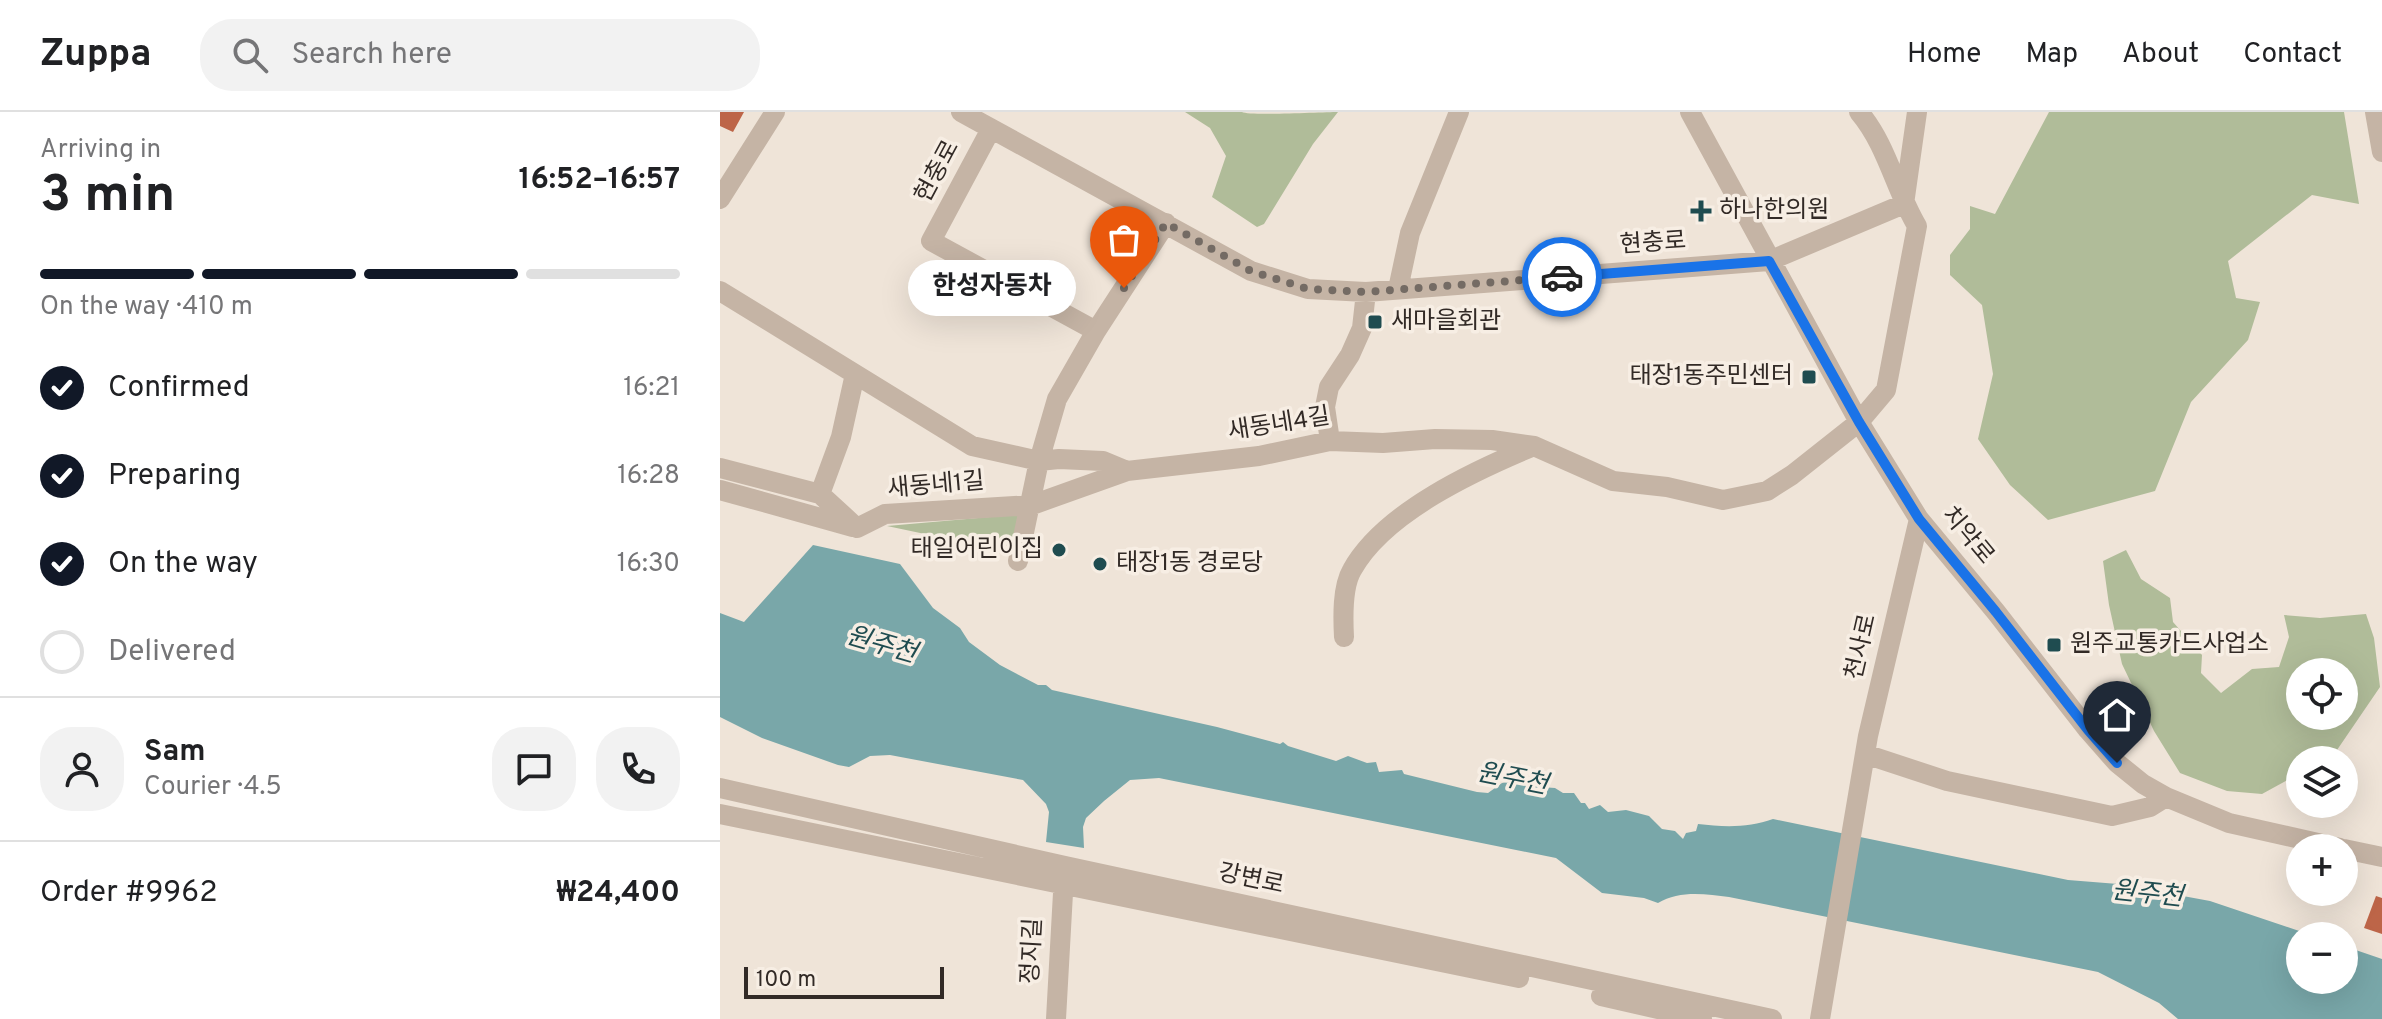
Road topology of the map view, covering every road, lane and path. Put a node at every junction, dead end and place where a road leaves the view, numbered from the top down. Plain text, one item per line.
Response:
1 (775, 112) edge
2 (961, 112) edge
3 (1459, 112) edge
4 (1690, 112) edge
5 (1859, 112) edge
6 (1917, 112) edge
7 (2375, 112) edge
8 (991, 129) junction
9 (2382, 152) edge
10 (720, 199) edge
11 (1904, 204) junction
12 (1166, 223) junction
13 (1769, 261) junction
14 (1398, 289) junction
15 (720, 291) edge
16 (1366, 292) junction
17 (1096, 331) junction
18 (855, 374) junction
19 (1859, 422) junction
20 (1330, 441) junction
21 (1534, 446) junction
22 (1039, 461) junction
23 (720, 468) edge
24 (1127, 471) junction
25 (720, 490) edge
26 (820, 494) junction
27 (1032, 505) junction
28 (1919, 519) junction
29 (857, 528) junction
30 (1018, 561) dead end
31 (1344, 637) dead end
32 (1865, 754) junction
33 (720, 788) edge
34 (2166, 797) junction
35 (720, 814) edge
36 (2286, 836) edge
37 (2358, 852) edge
38 (2382, 857) edge
39 (1064, 876) junction
40 (1821, 1014) edge
41 (1056, 1019) edge
42 (1702, 1019) edge
43 (1772, 1019) edge

1 - 10 street
2 - 8 street, 현충로
3 - 14 street
4 - 13 street, 치악로
5 - 11 street, 새동네4길
6 - 11 street
7 - 9 street
8 - 12 street, 현충로
8 - 17 street, 현충로
11 - 13 street, 현충로
11 - 19 street, 새동네4길
12 - 16 street, 현충로
12 - 17 street
13 - 14 street, 현충로
13 - 19 street, 치악로
14 - 16 street, 현충로
15 - 18 street, 새동네4길
16 - 20 street
17 - 22 street
18 - 22 street, 새동네4길
18 - 26 street
19 - 21 street, 새동네4길
19 - 28 street, 치악로
20 - 21 street, 새동네4길
20 - 24 street, 새동네4길
21 - 31 street
22 - 24 street, 새동네4길
22 - 27 street
23 - 26 street
24 - 27 street, 새동네1길
25 - 29 street
26 - 29 street
27 - 29 street, 새동네1길
27 - 30 street
28 - 32 street, 천사로
28 - 34 street, 치악로
32 - 34 street
32 - 40 street, 천사로
33 - 39 street, 강변로
34 - 36 street, 치악로
35 - 39 street, 강변로
37 - 38 street, 치악로
39 - 41 street, 정지길
39 - 42 street, 강변로
39 - 43 street, 강변로

